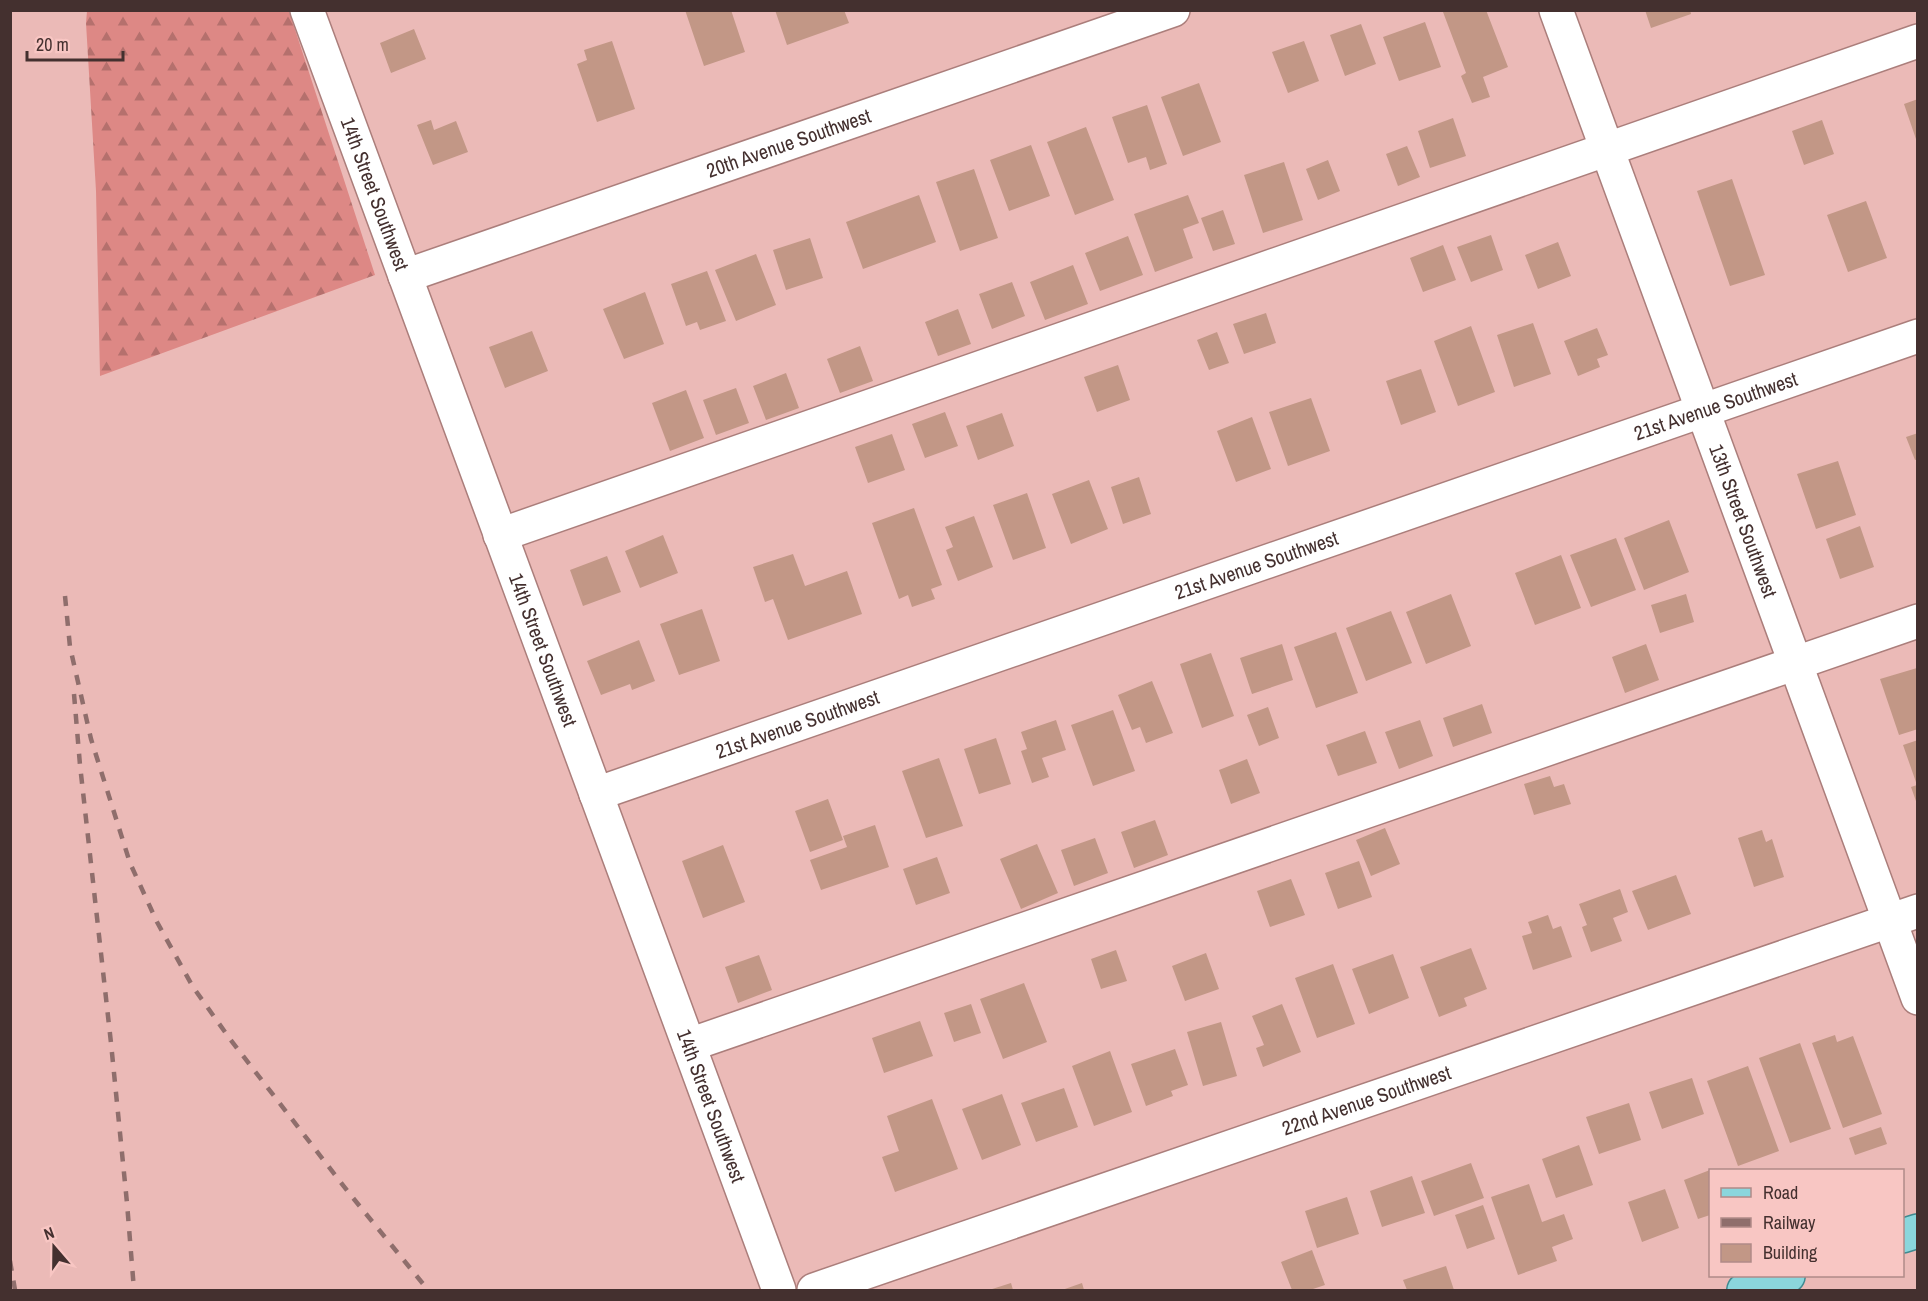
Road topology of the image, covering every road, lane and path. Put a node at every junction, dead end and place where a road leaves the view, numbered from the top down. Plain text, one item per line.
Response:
1 (1173, 10) edge
2 (1556, 10) edge
3 (313, 12) edge
4 (1917, 41) edge
5 (1606, 150) junction
6 (405, 276) junction
7 (1917, 336) edge
8 (1702, 411) junction
9 (500, 535) junction
10 (1917, 621) edge
11 (1795, 663) junction
12 (596, 794) junction
13 (1903, 916) edge
14 (1917, 998) edge
15 (688, 1045) junction
16 (1782, 1277) edge
17 (779, 1290) edge
18 (814, 1290) edge
19 (1744, 1290) edge

1 - 6 street, 20th Avenue Southwest
2 - 5 street, 13th Street Southwest
3 - 6 street, 14th Street Southwest
4 - 5 street
5 - 8 street, 13th Street Southwest
5 - 9 street
6 - 9 street, 14th Street Southwest
7 - 8 street, 21st Avenue Southwest
8 - 11 street, 13th Street Southwest
8 - 12 street, 21st Avenue Southwest
9 - 12 street, 14th Street Southwest
10 - 11 street
11 - 13 street, 13th Street Southwest
11 - 15 street
12 - 15 street, 14th Street Southwest
13 - 14 street, 13th Street Southwest
13 - 18 street, 22nd Avenue Southwest
15 - 17 street, 14th Street Southwest
16 - 19 main road

